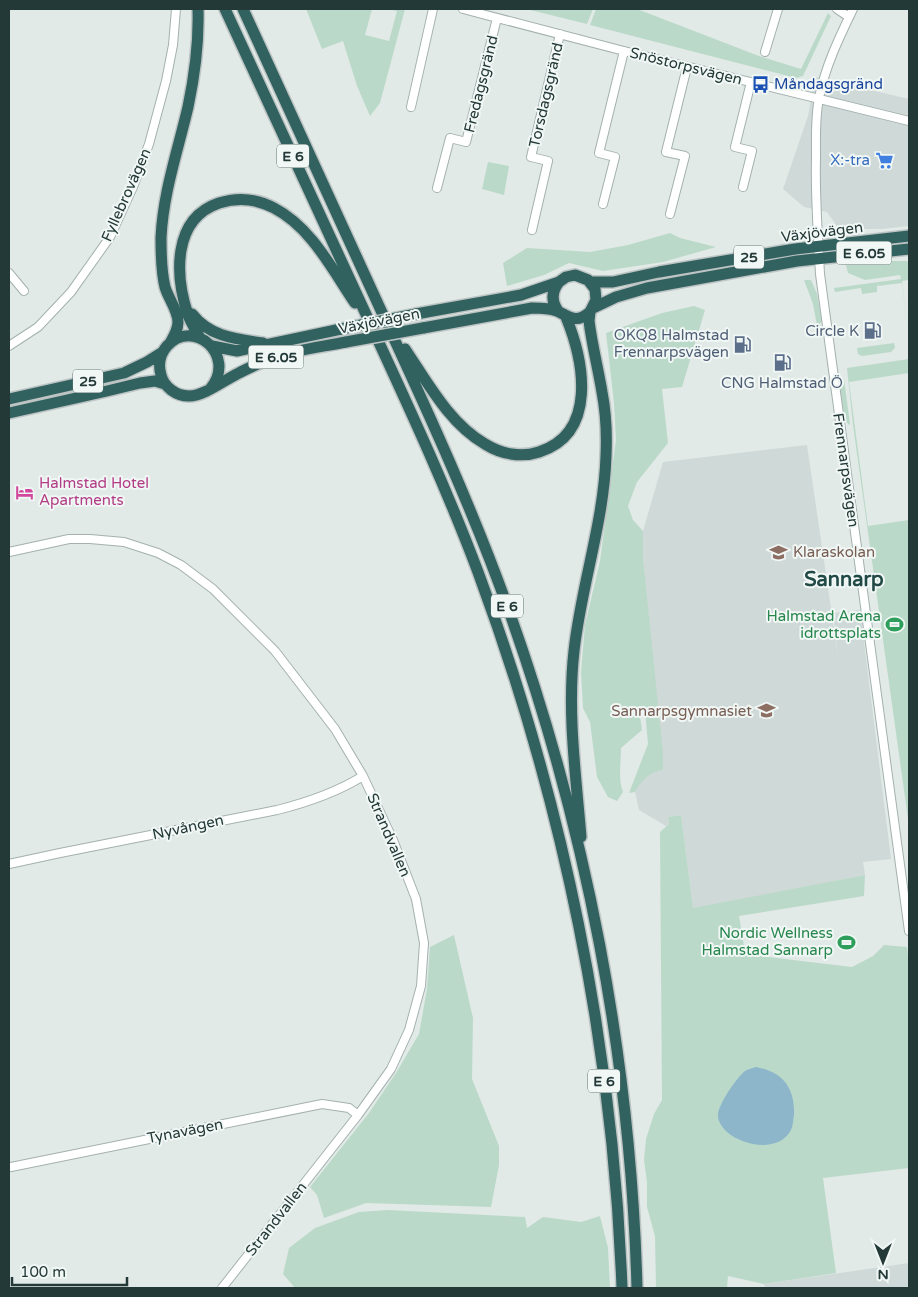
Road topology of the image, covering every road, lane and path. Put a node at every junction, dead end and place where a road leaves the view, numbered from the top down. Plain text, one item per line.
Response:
1 (176, 9) edge
2 (198, 9) edge
3 (225, 9) edge
4 (243, 9) edge
5 (433, 9) edge
6 (463, 9) edge
7 (778, 9) edge
8 (837, 9) edge
9 (853, 9) edge
10 (849, 17) junction
11 (498, 18) junction
12 (560, 34) junction
13 (624, 51) junction
14 (765, 52) dead end
15 (687, 67) junction
16 (751, 82) junction
17 (819, 98) junction
18 (412, 107) dead end
19 (909, 120) edge
20 (742, 187) dead end
21 (437, 188) dead end
22 (603, 204) dead end
23 (670, 214) dead end
24 (532, 230) dead end
25 (909, 236) edge
26 (818, 246) junction
27 (909, 249) edge
28 (819, 258) junction
29 (9, 273) edge
30 (559, 282) junction
31 (590, 282) junction
32 (24, 291) dead end
33 (184, 301) junction
34 (592, 310) junction
35 (562, 315) junction
36 (384, 316) junction
37 (373, 330) junction
38 (200, 338) junction
39 (267, 344) junction
40 (9, 346) edge
41 (212, 346) junction
42 (167, 347) junction
43 (165, 384) junction
44 (210, 388) junction
45 (9, 399) edge
46 (9, 413) edge
47 (9, 552) edge
48 (363, 776) junction
49 (9, 864) edge
50 (584, 874) junction
51 (909, 931) edge
52 (358, 1115) junction
53 (11, 1167) dead end
54 (222, 1288) edge
55 (622, 1288) edge
56 (637, 1288) edge

1 - 40 street, Fyllebrovägen
2 - 42 highway
3 - 37 highway, E 6
4 - 36 highway, E 6
5 - 18 street
6 - 11 street, Snöstorpsvägen
7 - 14 street
8 - 10 street
9 - 10 street, Frennarpsvägen
10 - 17 street, Frennarpsvägen
11 - 12 street, Snöstorpsvägen
11 - 21 street, Fredagsgränd
12 - 13 street, Snöstorpsvägen
12 - 24 street, Torsdagsgränd
13 - 15 street, Snöstorpsvägen
13 - 22 street
15 - 16 street, Snöstorpsvägen
15 - 23 street
16 - 17 street, Snöstorpsvägen
16 - 20 street
17 - 19 street, Snöstorpsvägen
17 - 26 street, Frennarpsvägen
25 - 26 highway, Växjövägen / 25
26 - 28 street, Frennarpsvägen
26 - 31 highway, Växjövägen / 25
27 - 28 highway, Växjövägen / E 6.05
28 - 34 highway, Växjövägen / E 6.05
28 - 51 street, Frennarpsvägen
29 - 32 street
30 - 31 highway, Växjövägen
30 - 35 highway
30 - 39 highway, Växjövägen / E 6.05, bridge
31 - 34 highway
33 - 37 highway
33 - 38 highway
33 - 39 highway
34 - 35 highway, Växjövägen
34 - 50 highway
35 - 36 highway
35 - 44 highway, Växjövägen / E 6.05, bridge
36 - 50 highway, E 6
37 - 55 highway, E 6
38 - 41 highway, Växjövägen
38 - 42 highway
39 - 41 highway, Växjövägen / E 6.05
41 - 44 highway
42 - 43 highway
42 - 45 highway, 25
43 - 44 highway, Växjövägen
43 - 46 highway, Växjövägen / 25
47 - 48 street, Strandvallen
48 - 49 street, Nyvången
48 - 52 street, Strandvallen
50 - 56 highway, E 6
52 - 53 street, Tynavägen
52 - 54 street, Strandvallen

